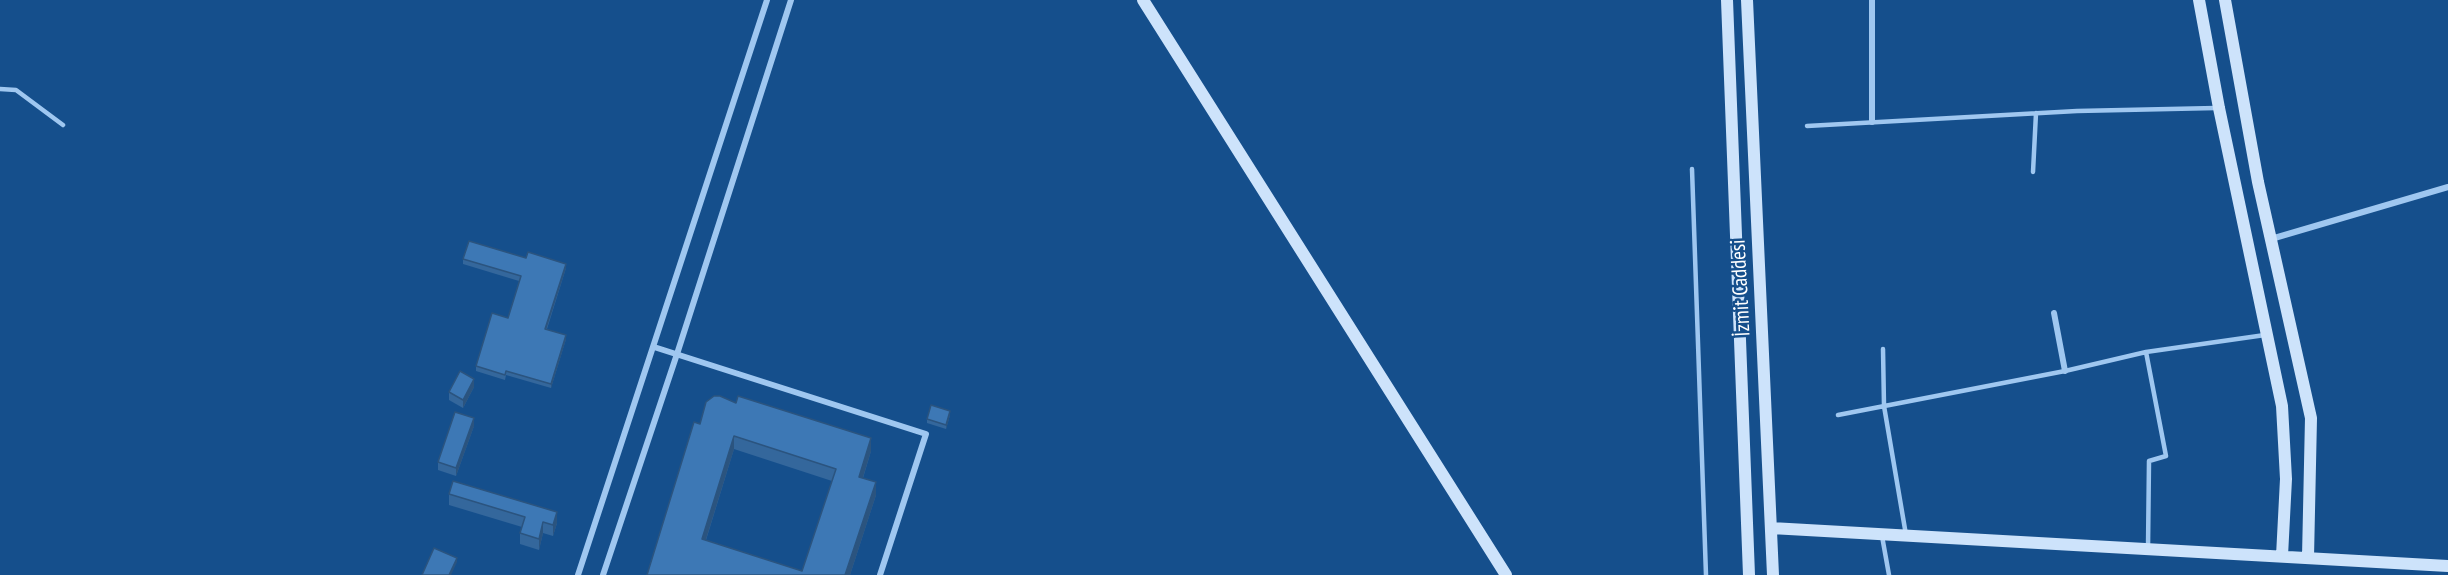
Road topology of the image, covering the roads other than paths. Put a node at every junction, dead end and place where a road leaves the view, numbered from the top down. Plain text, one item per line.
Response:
1 (767, 0) edge
2 (791, 0) edge
3 (1143, 0) edge
4 (1727, 0) edge
5 (1747, 0) edge
6 (1872, 0) edge
7 (2199, 0) edge
8 (2225, 0) edge
9 (0, 89) edge
10 (2219, 108) junction
11 (2036, 113) junction
12 (1872, 122) junction
13 (63, 124) dead end
14 (1807, 126) dead end
15 (1692, 169) dead end
16 (2033, 172) dead end
17 (2448, 187) edge
18 (2271, 239) junction
19 (2054, 313) dead end
20 (2268, 335) junction
21 (654, 347) junction
22 (1883, 350) dead end
23 (2146, 352) junction
24 (677, 354) junction
25 (2065, 371) junction
26 (1884, 406) junction
27 (1838, 415) dead end
28 (1771, 528) junction
29 (1882, 533) junction
30 (1906, 535) junction
31 (2148, 548) junction
32 (2282, 556) junction
33 (2308, 557) junction
34 (2448, 566) edge
35 (578, 575) edge
36 (603, 575) edge
37 (880, 575) edge
38 (1506, 575) edge
39 (1706, 575) edge
40 (1749, 575) edge
41 (1773, 575) edge
42 (1889, 575) edge

1 - 21 street
2 - 24 street
3 - 38 street
4 - 40 street, İzmit Caddesi
5 - 28 street, İzmit Caddesi
6 - 12 street
7 - 10 street
8 - 18 street
9 - 13 lane
10 - 11 lane
10 - 20 street
11 - 12 lane
11 - 16 lane
12 - 14 lane
15 - 39 lane
17 - 18 street
18 - 33 street
19 - 25 street
20 - 23 lane
20 - 32 street
21 - 24 street
21 - 35 street
22 - 26 lane
23 - 25 lane
23 - 31 lane
24 - 36 street
24 - 37 street
25 - 26 lane
26 - 27 lane
26 - 30 lane
28 - 29 street
28 - 41 street, İzmit Caddesi
29 - 30 street
29 - 42 lane
30 - 31 street
31 - 32 street
32 - 33 street
33 - 34 street

